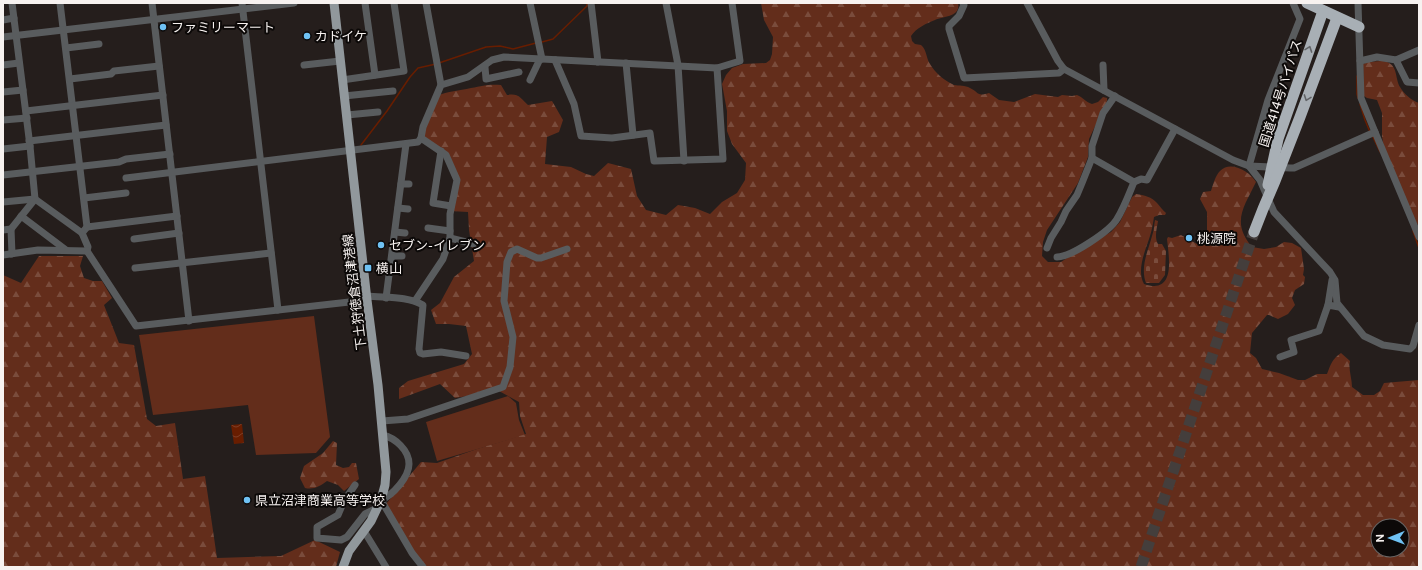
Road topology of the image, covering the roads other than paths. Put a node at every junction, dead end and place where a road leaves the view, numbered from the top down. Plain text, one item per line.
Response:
1 (12, 3) edge
2 (60, 3) edge
3 (152, 3) edge
4 (294, 3) edge
5 (334, 3) edge
6 (365, 3) edge
7 (394, 3) edge
8 (426, 3) edge
9 (530, 3) edge
10 (591, 3) edge
11 (666, 3) edge
12 (732, 3) edge
13 (964, 3) edge
14 (1027, 3) edge
15 (1293, 3) edge
16 (1307, 3) edge
17 (1358, 3) edge
18 (243, 6) edge
19 (1323, 11) junction
20 (14, 18) junction
21 (1337, 18) junction
22 (3, 20) edge
23 (154, 20) junction
24 (949, 26) junction
25 (1359, 27) junction
26 (942, 28) dead end
27 (64, 30) junction
28 (16, 36) junction
29 (3, 37) edge
30 (100, 44) dead end
31 (66, 48) junction
32 (1419, 50) edge
33 (541, 59) junction
34 (555, 60) junction
35 (1396, 60) junction
36 (340, 61) junction
37 (1360, 61) junction
38 (598, 62) junction
39 (19, 63) junction
40 (626, 63) junction
41 (3, 65) edge
42 (304, 65) dead end
43 (678, 65) junction
44 (1103, 65) dead end
45 (159, 66) junction
46 (485, 66) junction
47 (717, 68) junction
48 (1064, 69) junction
49 (519, 72) dead end
50 (374, 75) junction
51 (70, 79) junction
52 (342, 80) junction
53 (530, 80) dead end
54 (1419, 83) edge
55 (441, 85) junction
56 (23, 90) junction
57 (1104, 90) junction
58 (393, 91) dead end
59 (3, 92) edge
60 (163, 96) junction
61 (344, 96) junction
62 (1115, 96) junction
63 (73, 106) junction
64 (378, 112) dead end
65 (26, 114) junction
66 (346, 115) junction
67 (3, 120) edge
68 (166, 125) junction
69 (1175, 129) junction
70 (1375, 132) junction
71 (76, 135) junction
72 (633, 135) junction
73 (421, 138) junction
74 (30, 143) junction
75 (406, 144) junction
76 (3, 149) edge
77 (351, 150) junction
78 (441, 151) junction
79 (170, 154) junction
80 (1092, 158) junction
81 (260, 161) junction
82 (684, 161) junction
83 (1249, 166) junction
84 (80, 167) junction
85 (33, 171) junction
86 (172, 172) junction
87 (3, 175) edge
88 (126, 178) dead end
89 (1134, 182) junction
90 (401, 184) junction
91 (409, 184) dead end
92 (126, 192) dead end
93 (84, 198) junction
94 (35, 199) junction
95 (3, 202) edge
96 (451, 206) junction
97 (398, 208) junction
98 (408, 209) dead end
99 (1263, 209) junction
100 (21, 216) junction
101 (177, 216) junction
102 (87, 227) junction
103 (428, 228) dead end
104 (7, 229) edge
105 (395, 232) junction
106 (1254, 232) tunnel mouth
107 (82, 233) junction
108 (179, 233) junction
109 (405, 233) dead end
110 (450, 235) junction
111 (1419, 237) edge
112 (134, 238) dead end
113 (474, 244) dead end
114 (1047, 248) dead end
115 (567, 249) dead end
116 (66, 250) junction
117 (87, 250) junction
118 (271, 253) junction
119 (12, 254) junction
120 (3, 255) edge
121 (392, 256) junction
122 (402, 256) dead end
123 (1057, 257) dead end
124 (182, 263) junction
125 (135, 268) dead end
126 (1332, 275) junction
127 (367, 298) junction
128 (386, 298) junction
129 (415, 301) junction
130 (1328, 305) junction
131 (1339, 307) junction
132 (278, 310) junction
133 (189, 321) junction
134 (1419, 325) edge
135 (466, 356) dead end
136 (1280, 357) dead end
137 (382, 421) junction
138 (383, 435) junction
139 (355, 485) dead end
140 (379, 504) junction
141 (364, 531) junction
142 (344, 567) edge
143 (386, 567) edge
144 (423, 567) edge

1 - 20 street
2 - 27 street
3 - 23 street
4 - 18 street
5 - 36 main road, 下土狩徳倉沼津港線
6 - 50 street
7 - 50 street
8 - 55 street
9 - 33 street
10 - 38 street
11 - 43 street
12 - 47 street
13 - 24 street
14 - 48 street
15 - 83 street
16 - 19 highway
17 - 25 street
18 - 23 street
18 - 81 street
19 - 21 highway
99 -> 19 highway, 国道414号バイパス
20 - 22 street
20 - 28 street
21 - 25 highway
21 -> 99 highway, 国道414号バイパス
23 - 27 street
23 - 45 street
24 - 26 street
24 - 48 street
25 - 37 street
27 - 28 street
27 - 31 street
28 - 29 street
28 - 39 street
30 - 31 street
31 - 51 street
32 - 35 street
33 - 34 street
33 - 46 street
33 - 53 street
34 - 38 street
34 - 72 street
35 - 37 street
35 - 54 street
36 - 42 street
36 - 52 main road, 下土狩徳倉沼津港線
37 - 70 street
38 - 40 street
39 - 41 street
39 - 56 street
40 - 43 street
40 - 72 street
43 - 47 street
43 - 82 street
44 - 57 street
45 - 51 street
45 - 60 street
46 - 49 street
46 - 55 street
47 - 82 street
48 - 57 street
50 - 52 street
51 - 63 street
52 - 61 main road, 下土狩徳倉沼津港線
55 - 73 street
56 - 59 street
56 - 65 street
57 - 62 street
58 - 61 street
60 - 63 street
60 - 68 street
61 - 66 main road, 下土狩徳倉沼津港線
62 - 69 street
62 - 80 street
63 - 65 street
63 - 71 street
64 - 66 street
65 - 67 street
65 - 74 street
66 - 77 main road, 下土狩徳倉沼津港線
68 - 71 street
68 - 79 street
69 - 83 street
69 - 89 street
70 - 83 street
70 - 111 street
71 - 74 street
71 - 84 street
72 - 82 street
73 - 75 street
73 - 78 street
74 - 76 street
74 - 85 street
75 - 77 street
75 - 90 street
77 - 81 street
77 - 127 main road, 下土狩徳倉沼津港線
78 - 96 street
78 - 96 street
79 - 84 street
79 - 86 street
80 - 89 street
80 - 114 street
81 - 86 street
81 - 118 street
83 - 126 street
84 - 85 street
84 - 93 street
85 - 87 street
85 - 94 street
86 - 88 street
86 - 101 street
89 - 123 street
90 - 91 street
90 - 97 street
92 - 93 street
93 - 102 street
94 - 95 street
94 - 100 street
94 - 107 street
96 - 110 street
97 - 98 street
97 - 105 street
99 - 106 highway, 国道414号バイパス
100 - 104 street
100 - 116 street
101 - 102 street
101 - 108 street
102 - 107 street
103 - 110 street
104 - 119 street
105 - 109 street
105 - 121 street
107 - 117 street
108 - 112 street
108 - 124 street
110 - 113 street
110 - 129 street
115 - 137 street
116 - 117 street
116 - 119 street
117 - 133 street
118 - 124 street
118 - 132 street
119 - 120 street
121 - 122 street
121 - 128 street
124 - 125 street
124 - 133 street
126 - 130 street
126 - 131 street
127 - 128 street
127 - 132 street
127 - 137 main road, 下土狩徳倉沼津港線
128 - 129 street
129 - 135 street
130 - 131 street
130 - 136 street
131 - 134 street
132 - 133 street
137 - 138 main road, 下土狩徳倉沼津港線
138 - 140 main road, 下土狩徳倉沼津港線
138 - 140 street
139 - 140 street
140 - 141 main road, 下土狩徳倉沼津港線
140 - 144 street
141 - 142 main road, 下土狩徳倉沼津港線
141 - 143 street

